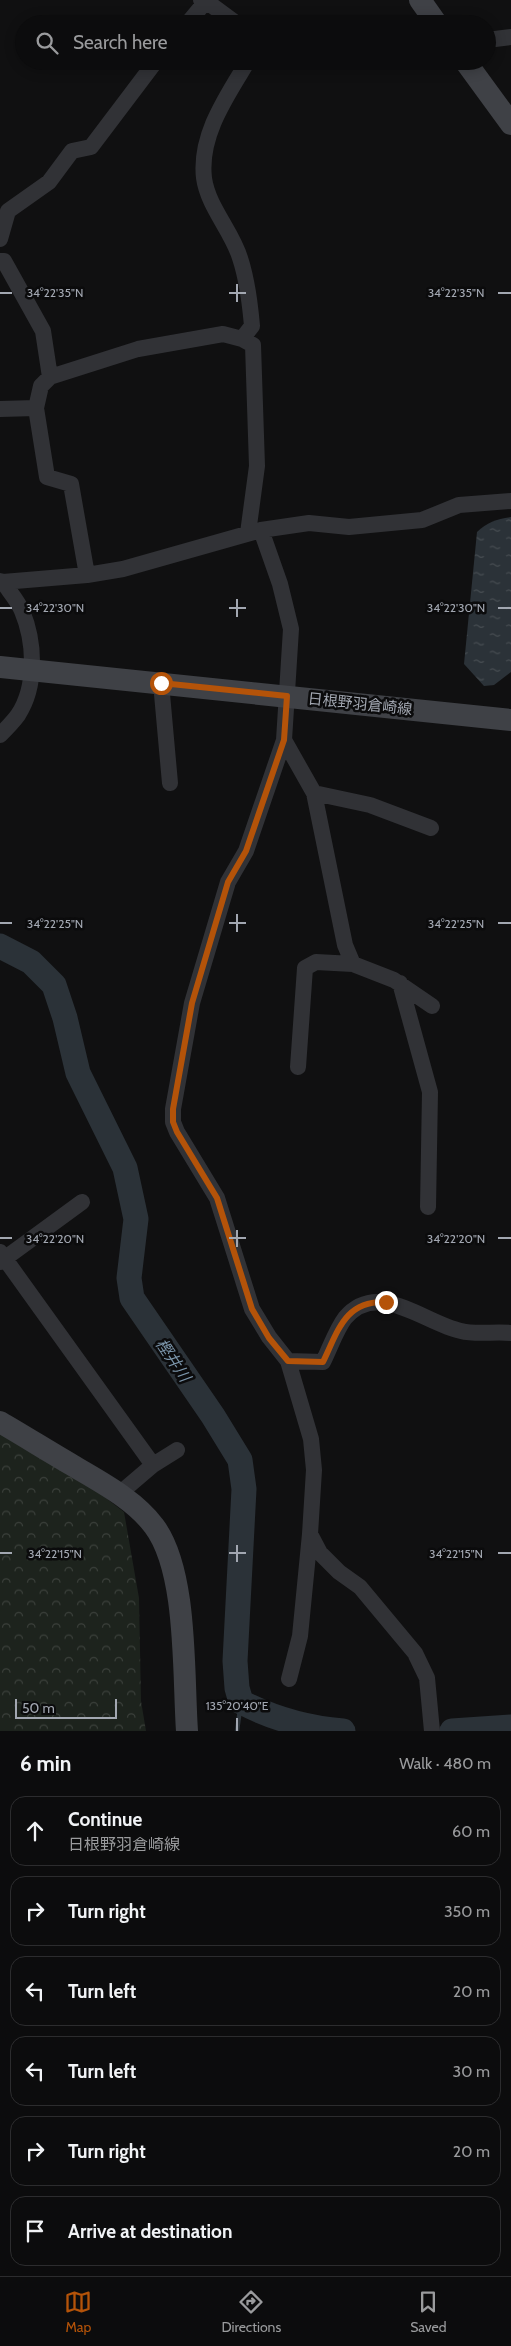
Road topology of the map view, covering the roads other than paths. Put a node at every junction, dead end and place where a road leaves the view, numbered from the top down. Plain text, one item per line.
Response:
1 (204, 0) edge
2 (420, 0) edge
3 (193, 15) edge
4 (225, 15) edge
5 (431, 15) edge
6 (511, 37) edge
7 (496, 39) edge
8 (149, 70) edge
9 (243, 70) edge
10 (472, 70) edge
11 (511, 124) edge
12 (0, 239) edge
13 (0, 261) edge
14 (242, 339) junction
15 (50, 377) junction
16 (36, 408) junction
17 (0, 409) edge
18 (511, 502) edge
19 (255, 532) junction
20 (86, 575) junction
21 (2, 582) edge
22 (0, 668) edge
23 (32, 671) junction
24 (161, 683) junction
25 (287, 696) junction
26 (511, 720) edge
27 (0, 735) edge
28 (284, 740) junction
29 (170, 783) dead end
30 (314, 793) junction
31 (431, 828) dead end
32 (353, 964) junction
33 (400, 983) junction
34 (432, 1006) dead end
35 (298, 1068) dead end
36 (82, 1202) dead end
37 (428, 1207) dead end
38 (2, 1258) edge
39 (511, 1333) edge
40 (288, 1361) junction
41 (0, 1422) edge
42 (177, 1450) dead end
43 (153, 1465) junction
44 (119, 1494) junction
45 (310, 1534) junction
46 (289, 1679) dead end
47 (187, 1731) edge
48 (432, 1731) edge

1 - 3 street
1 - 4 street
2 - 5 main road
6 - 7 street
8 - 12 street
9 - 14 street
10 - 11 main road
13 - 15 street
14 - 15 street
14 - 19 street
15 - 16 street
16 - 17 street
16 - 20 street
18 - 19 street
19 - 20 street
19 - 25 street
20 - 21 street
21 - 23 street
22 - 23 main road, 日根野羽倉崎線
23 - 24 main road, 日根野羽倉崎線
23 - 27 street
24 - 25 main road, 日根野羽倉崎線
24 - 29 street
25 - 26 main road, 日根野羽倉崎線
25 - 28 street
28 - 30 street
28 - 40 street
30 - 31 street
30 - 32 street
32 - 33 street
32 - 35 street
33 - 34 street
33 - 37 street
36 - 38 street
38 - 43 street
39 - 40 street
40 - 45 street
41 - 44 main road
42 - 43 street
43 - 44 street
44 - 47 main road
45 - 46 street
45 - 48 street

